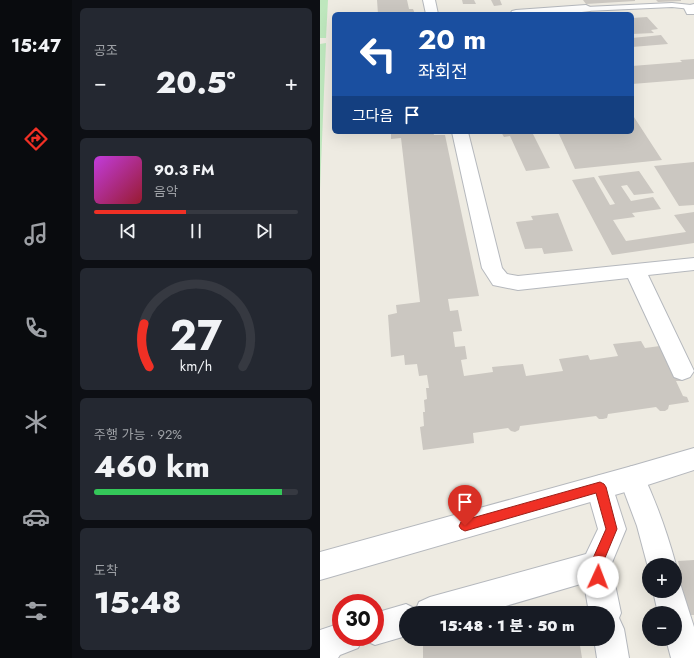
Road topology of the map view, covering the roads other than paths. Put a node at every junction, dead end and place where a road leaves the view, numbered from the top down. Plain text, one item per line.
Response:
1 (429, 0) edge
2 (692, 8) edge
3 (586, 9) joint
4 (432, 12) edge
5 (544, 12) edge
6 (460, 134) edge
7 (694, 264) edge
8 (635, 270) junction
9 (682, 371) dead end
10 (694, 459) edge
11 (632, 478) junction
12 (600, 487) junction
13 (659, 558) edge
14 (596, 565) junction
15 (320, 566) edge
16 (454, 606) edge
17 (604, 606) edge
18 (399, 622) edge
19 (384, 626) edge
20 (332, 641) edge
21 (682, 642) edge
22 (611, 646) edge
23 (320, 654) edge
24 (613, 658) edge
25 (686, 658) edge

1 - 4 street
2 - 3 lane
3 - 5 street
6 - 8 street
7 - 8 street
8 - 9 street
10 - 11 street
11 - 12 street
11 - 13 street
12 - 14 street
12 - 15 street
14 - 16 street
14 - 17 street
18 - 19 street
20 - 23 street
21 - 25 street
22 - 24 street

